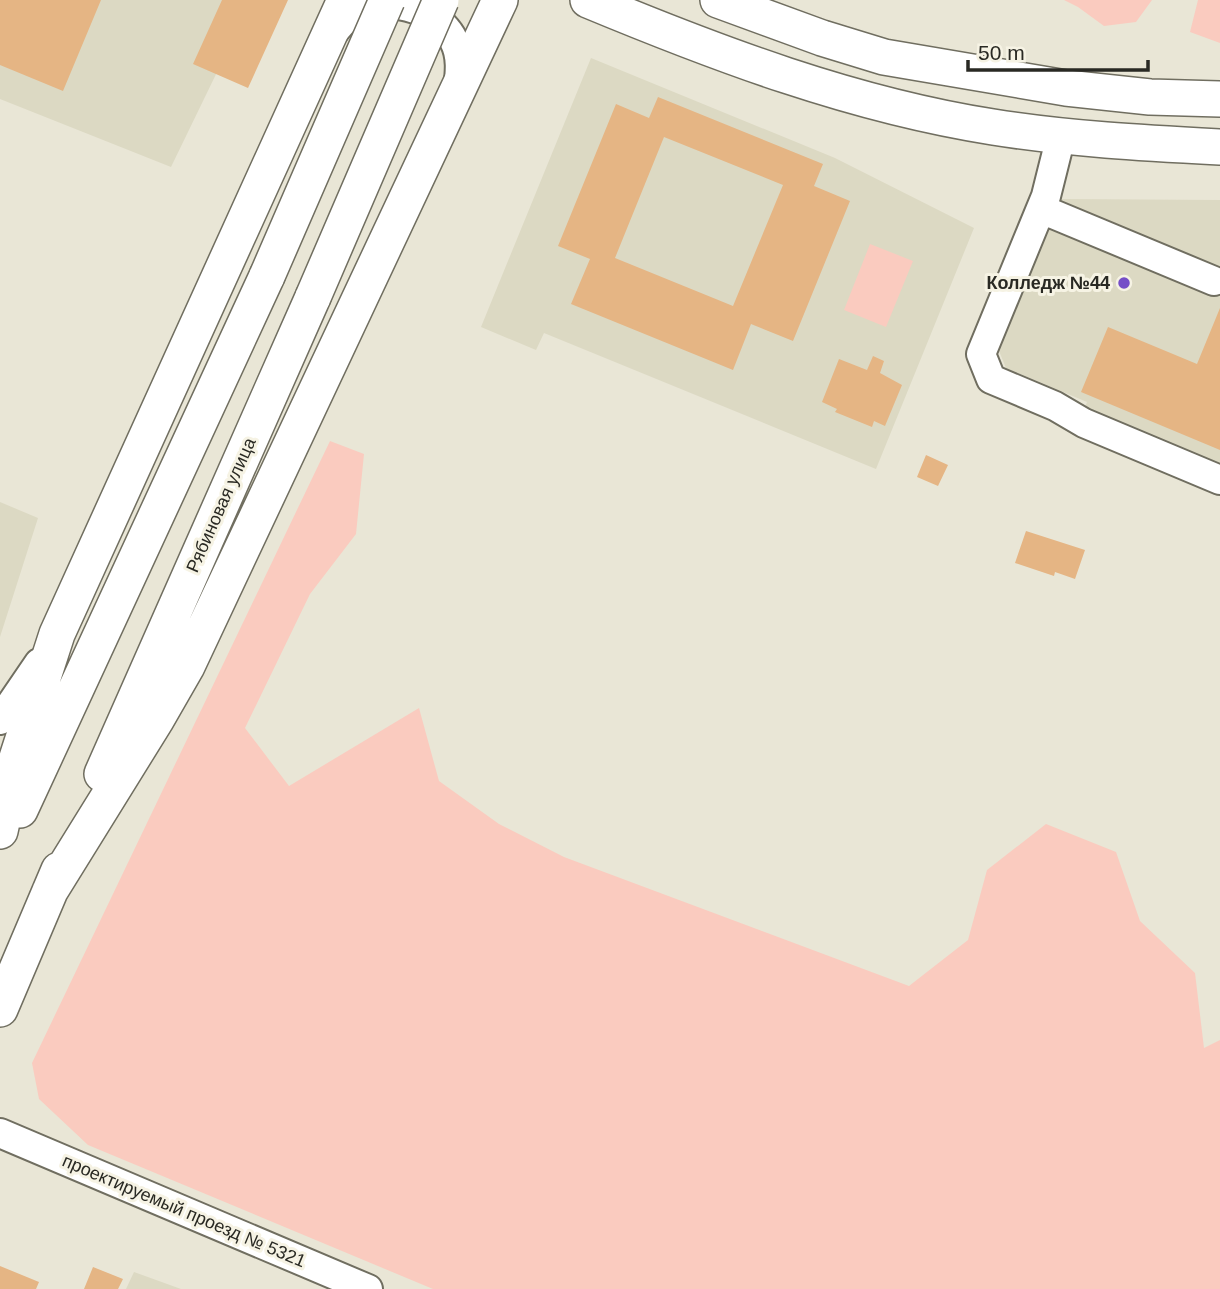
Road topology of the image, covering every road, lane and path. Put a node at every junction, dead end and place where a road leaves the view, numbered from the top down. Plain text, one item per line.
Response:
1 (345, 0) edge
2 (387, 0) edge
3 (441, 0) edge
4 (500, 0) edge
5 (588, 0) edge
6 (718, 0) edge
7 (328, 40) junction
8 (458, 92) junction
9 (1220, 99) edge
10 (1061, 136) junction
11 (1220, 147) edge
12 (1041, 209) junction
13 (1214, 282) dead end
14 (1220, 480) edge
15 (57, 634) junction
16 (0, 720) edge
17 (0, 831) edge
18 (0, 853) edge
19 (50, 891) junction
20 (0, 1009) edge
21 (0, 1133) edge
22 (368, 1289) edge

1 - 7 main road
2 - 18 main road, bridge
3 - 19 main road, Рябиновая улица, bridge
4 - 8 main road
5 - 10 main road
6 - 9 main road
7 - 8 street
7 - 15 main road
8 - 19 main road
10 - 11 main road
10 - 12 street
12 - 13 street
12 - 14 street
15 - 16 street
15 - 17 main road
19 - 20 main road, Рябиновая улица
21 - 22 street, проектируемый проезд № 5321

